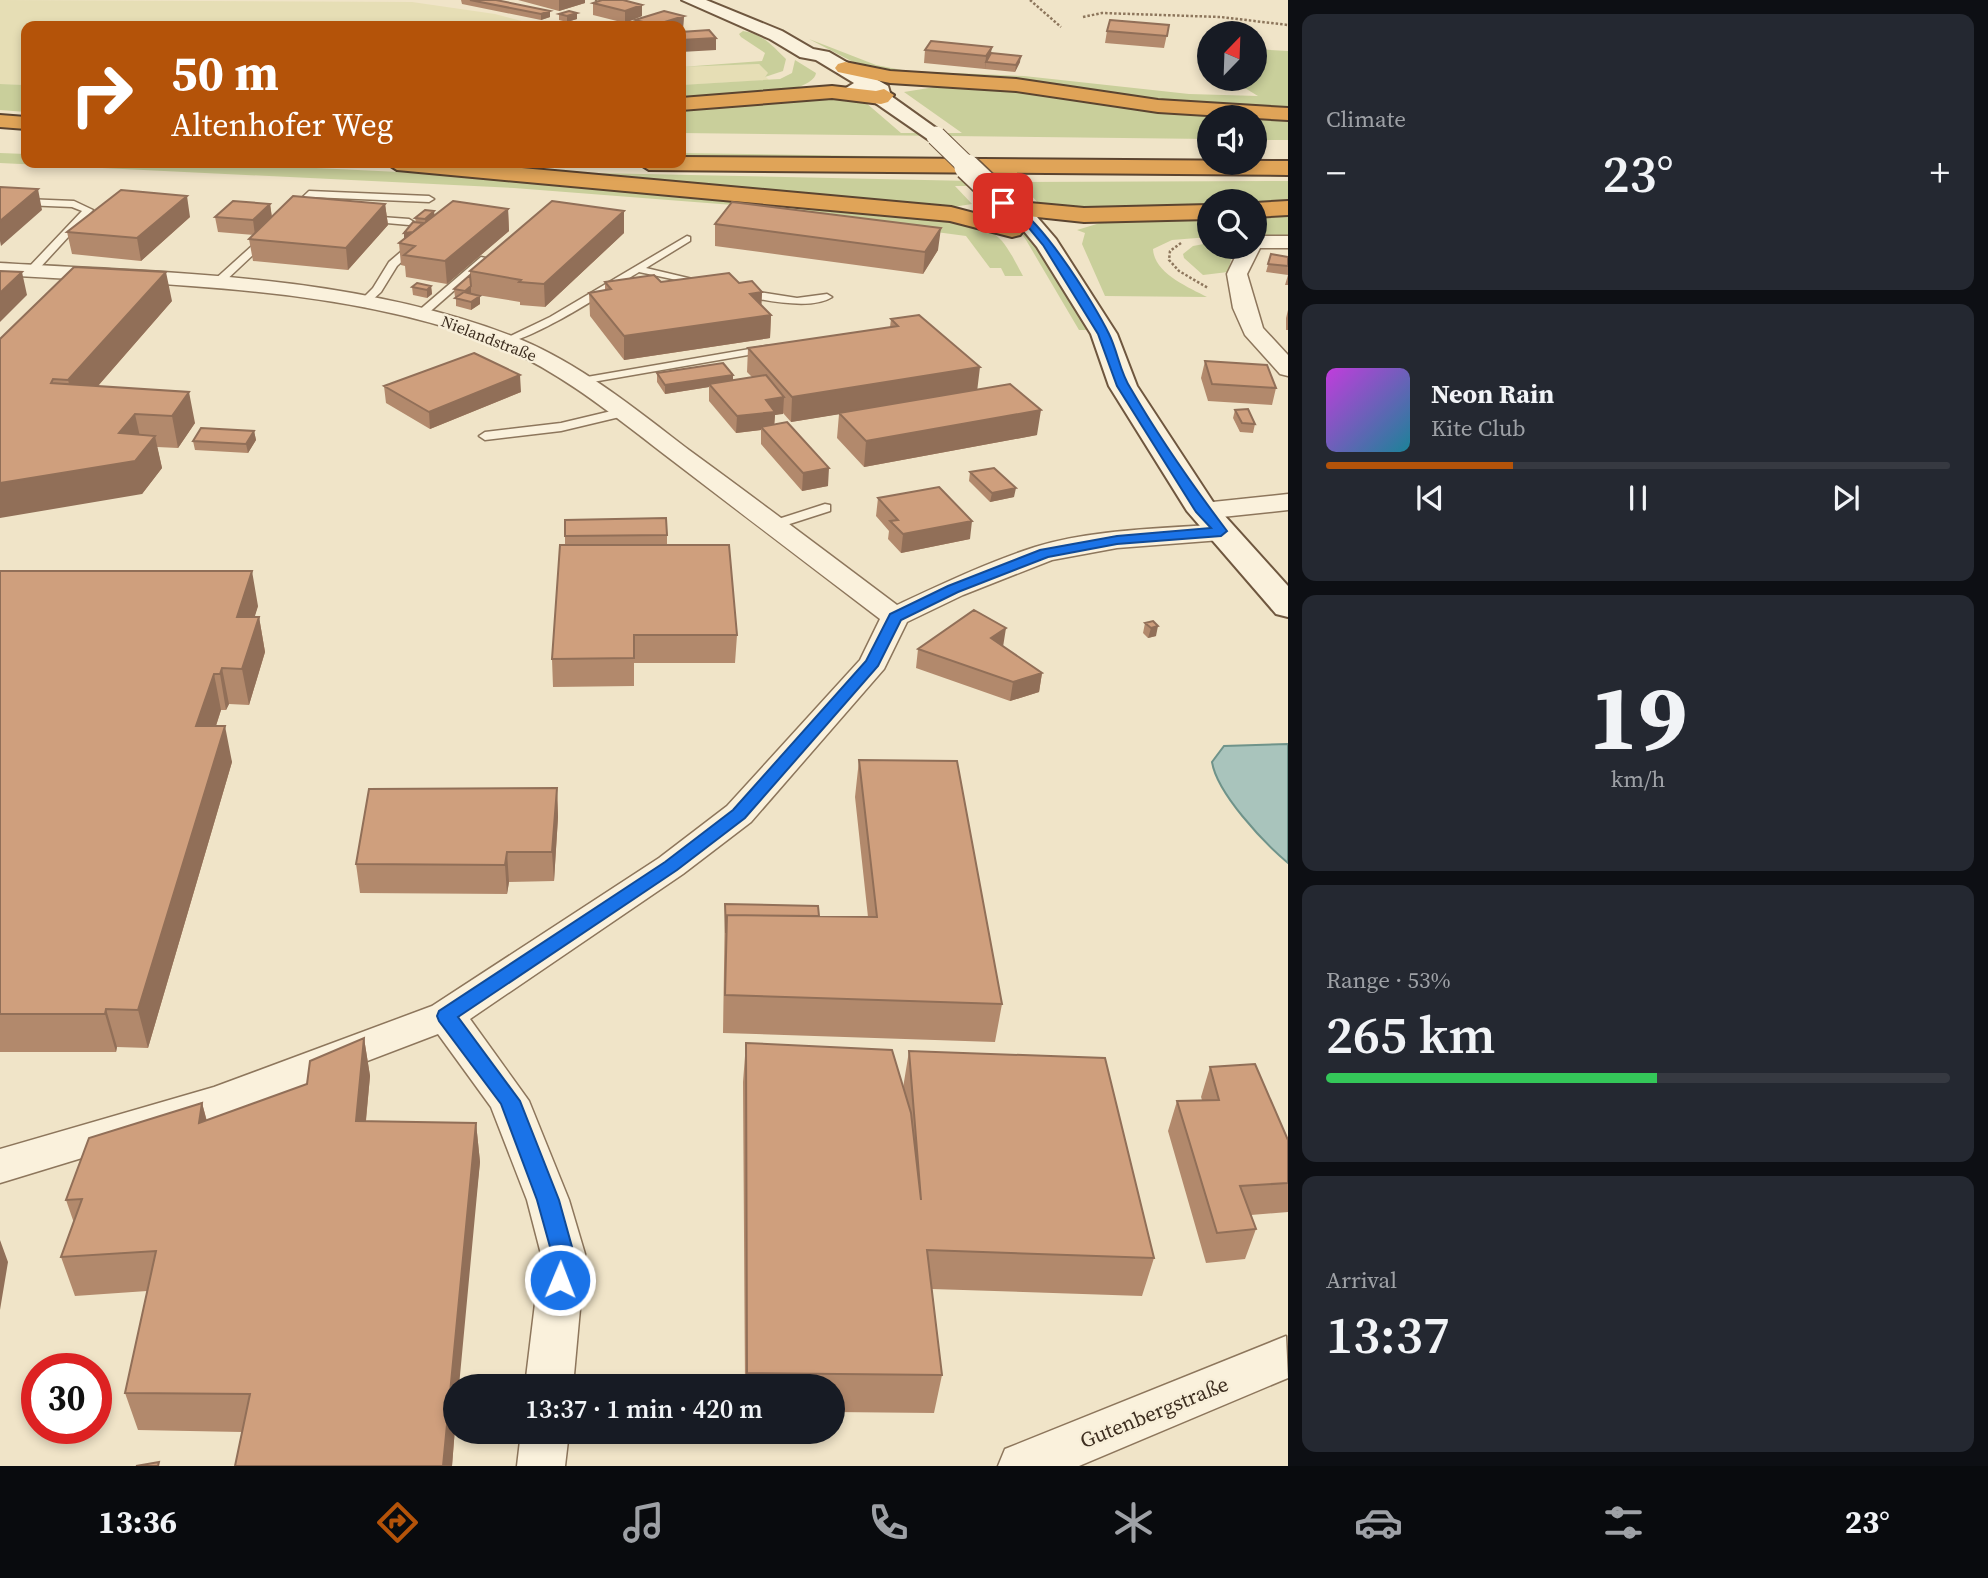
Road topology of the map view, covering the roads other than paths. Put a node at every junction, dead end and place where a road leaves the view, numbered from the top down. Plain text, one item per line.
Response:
1 (691, 0) edge
2 (838, 70) junction
3 (1031, 89) junction
4 (790, 95) junction
5 (881, 97) junction
6 (686, 104) edge
7 (1288, 114) edge
8 (0, 121) edge
9 (21, 123) edge
10 (0, 140) edge
11 (21, 141) edge
12 (686, 145) edge
13 (1267, 150) edge
14 (1288, 150) edge
15 (1197, 151) edge
16 (686, 163) edge
17 (451, 168) edge
18 (1288, 168) edge
19 (429, 199) dead end
20 (0, 201) edge
21 (1003, 207) junction
22 (1288, 208) edge
23 (1267, 209) edge
24 (1197, 213) edge
25 (305, 214) edge
26 (1098, 217) junction
27 (357, 218) edge
28 (284, 220) junction
29 (410, 222) edge
30 (428, 233) edge
31 (687, 239) dead end
32 (1267, 242) edge
33 (1288, 242) edge
34 (1047, 244) junction
35 (493, 252) edge
36 (1244, 259) edge
37 (639, 268) junction
38 (0, 269) edge
39 (32, 270) junction
40 (217, 283) junction
41 (719, 288) edge
42 (732, 290) edge
43 (827, 297) dead end
44 (365, 301) junction
45 (421, 314) junction
46 (506, 341) junction
47 (780, 347) edge
48 (1288, 369) edge
49 (581, 381) junction
50 (1123, 386) junction
51 (624, 412) junction
52 (485, 436) dead end
53 (1288, 502) edge
54 (825, 508) dead end
55 (1212, 522) junction
56 (774, 525) junction
57 (1288, 607) edge
58 (895, 617) junction
59 (446, 1016) junction
60 (0, 1166) edge
61 (1286, 1357) dead end
62 (550, 1374) edge
63 (544, 1444) edge
64 (541, 1466) edge
65 (1021, 1466) edge

1 - 2 main road
2 - 3 highway
2 - 4 highway
2 - 5 main road
3 - 5 highway
3 - 7 highway
4 - 5 highway
4 - 6 highway
5 - 21 main road, bridge
8 - 9 highway
10 - 11 highway
12 - 15 highway
13 - 14 highway
16 - 18 highway
17 - 21 highway
19 - 28 lane
20 - 39 lane
21 - 26 highway
21 - 34 main road
21 - 50 main road
22 - 23 highway
24 - 26 highway
25 - 28 lane
26 - 34 highway
27 - 29 lane
28 - 40 lane
30 - 44 lane
31 - 37 lane
32 - 33 street
34 - 50 main road
35 - 45 lane
36 - 48 street
37 - 41 lane
37 - 46 lane
38 - 39 street, Nielandstraße
39 - 40 street, Nielandstraße
40 - 44 street, Nielandstraße
42 - 43 lane
44 - 45 street, Nielandstraße
45 - 46 street, Nielandstraße
46 - 49 street, Nielandstraße
47 - 49 lane
49 - 51 street, Nielandstraße
50 - 55 main road
51 - 52 lane
51 - 56 street, Nielandstraße
53 - 55 street
54 - 56 lane
55 - 57 main road
55 - 58 street
56 - 58 street, Nielandstraße
58 - 59 street
59 - 60 street
59 - 62 street
61 - 65 street, Gutenbergstraße
63 - 64 street

